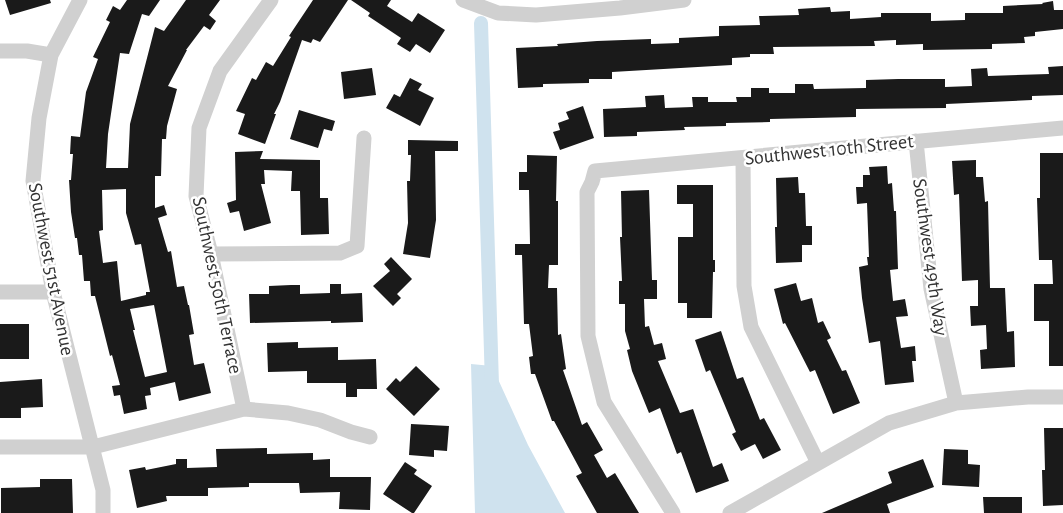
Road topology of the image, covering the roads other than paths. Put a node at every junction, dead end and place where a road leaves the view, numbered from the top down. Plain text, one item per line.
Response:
1 (80, 0) edge
2 (270, 0) edge
3 (463, 0) edge
4 (684, 0) edge
5 (620, 4) edge
6 (0, 51) edge
7 (52, 55) junction
8 (1063, 128) edge
9 (364, 138) dead end
10 (916, 140) junction
11 (743, 158) junction
12 (211, 254) junction
13 (0, 292) edge
14 (53, 292) junction
15 (1063, 397) edge
16 (956, 403) junction
17 (244, 409) junction
18 (370, 437) dead end
19 (0, 447) edge
20 (93, 447) junction
21 (818, 463) junction
22 (103, 513) edge
23 (673, 513) edge
24 (730, 513) edge

1 - 7 street, Southwest 51st Avenue
2 - 12 street, Southwest 50th Terrace
3 - 5 street
4 - 5 street
6 - 7 street
7 - 14 street, Southwest 51st Avenue
8 - 10 street, Southwest 10th Street
9 - 12 street
10 - 11 street, Southwest 10th Street
10 - 16 street, Southwest 49th Way
11 - 21 street
11 - 23 street, Southwest 10th Street
12 - 17 street, Southwest 50th Terrace
13 - 14 street
14 - 20 street, Southwest 51st Avenue
15 - 16 street
16 - 21 street
17 - 18 street
17 - 20 street
19 - 20 street
20 - 22 street, Southwest 51st Avenue
21 - 24 street

